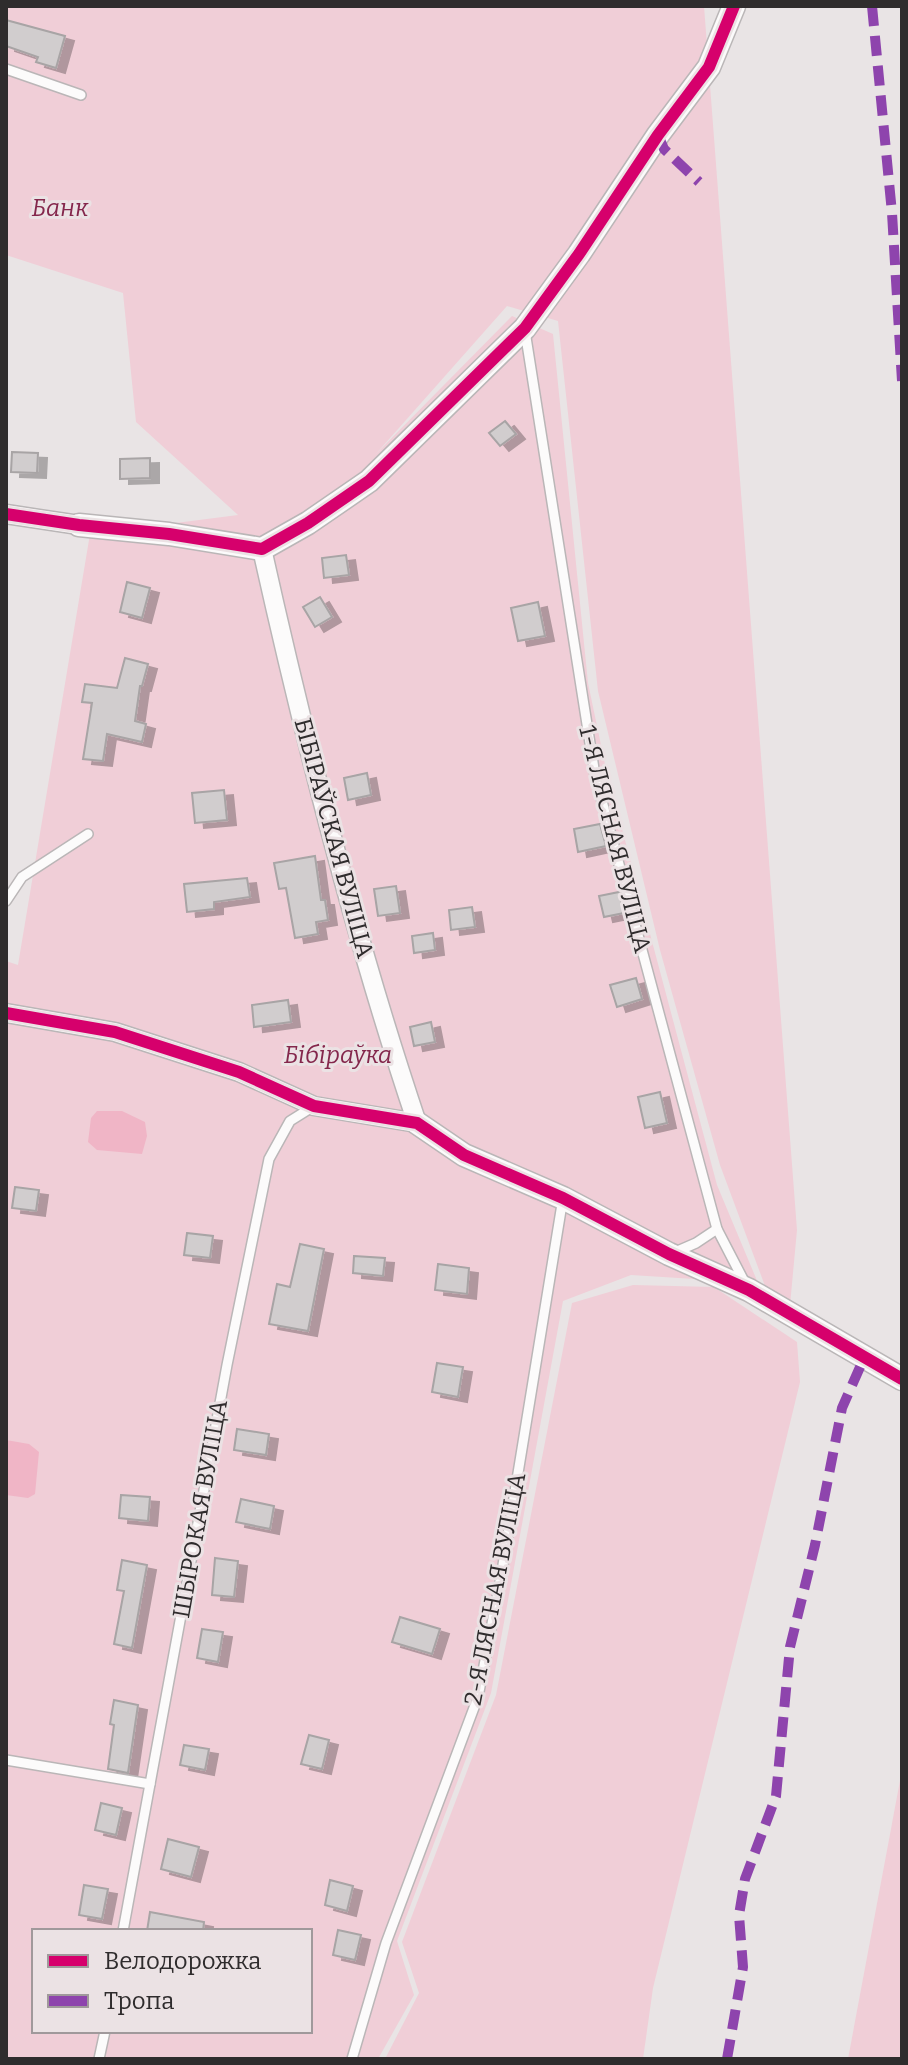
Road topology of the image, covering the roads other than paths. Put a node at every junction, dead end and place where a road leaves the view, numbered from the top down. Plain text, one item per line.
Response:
1 (734, 6) edge
2 (6, 69) edge
3 (81, 95) dead end
4 (525, 328) junction
5 (6, 514) edge
6 (79, 525) joint
7 (262, 549) junction
8 (88, 834) dead end
9 (6, 901) edge
10 (6, 1013) edge
11 (314, 1106) junction
12 (417, 1123) junction
13 (563, 1198) junction
14 (717, 1229) junction
15 (669, 1254) junction
16 (749, 1290) junction
17 (902, 1379) edge
18 (6, 1760) edge
19 (150, 1784) junction
20 (123, 1929) edge
21 (105, 2033) edge
22 (99, 2059) edge
23 (352, 2059) edge

1 - 4 street
2 - 3 lane
4 - 7 street
4 - 14 lane, 1-Я ЛЯСНАЯ ВУЛІЦА
5 - 6 street
6 - 7 street
7 - 12 street, БІБІРАЎСКАЯ ВУЛІЦА
8 - 9 lane
10 - 11 street
11 - 12 street
11 - 19 lane, ШЫРОКАЯ ВУЛІЦА
12 - 13 street
13 - 15 street
13 - 23 lane, 2-Я ЛЯСНАЯ ВУЛІЦА
14 - 15 lane
14 - 16 lane, 1-Я ЛЯСНАЯ ВУЛІЦА
15 - 16 street
16 - 17 street
18 - 19 lane
19 - 20 lane, ШЫРОКАЯ ВУЛІЦА
21 - 22 lane

